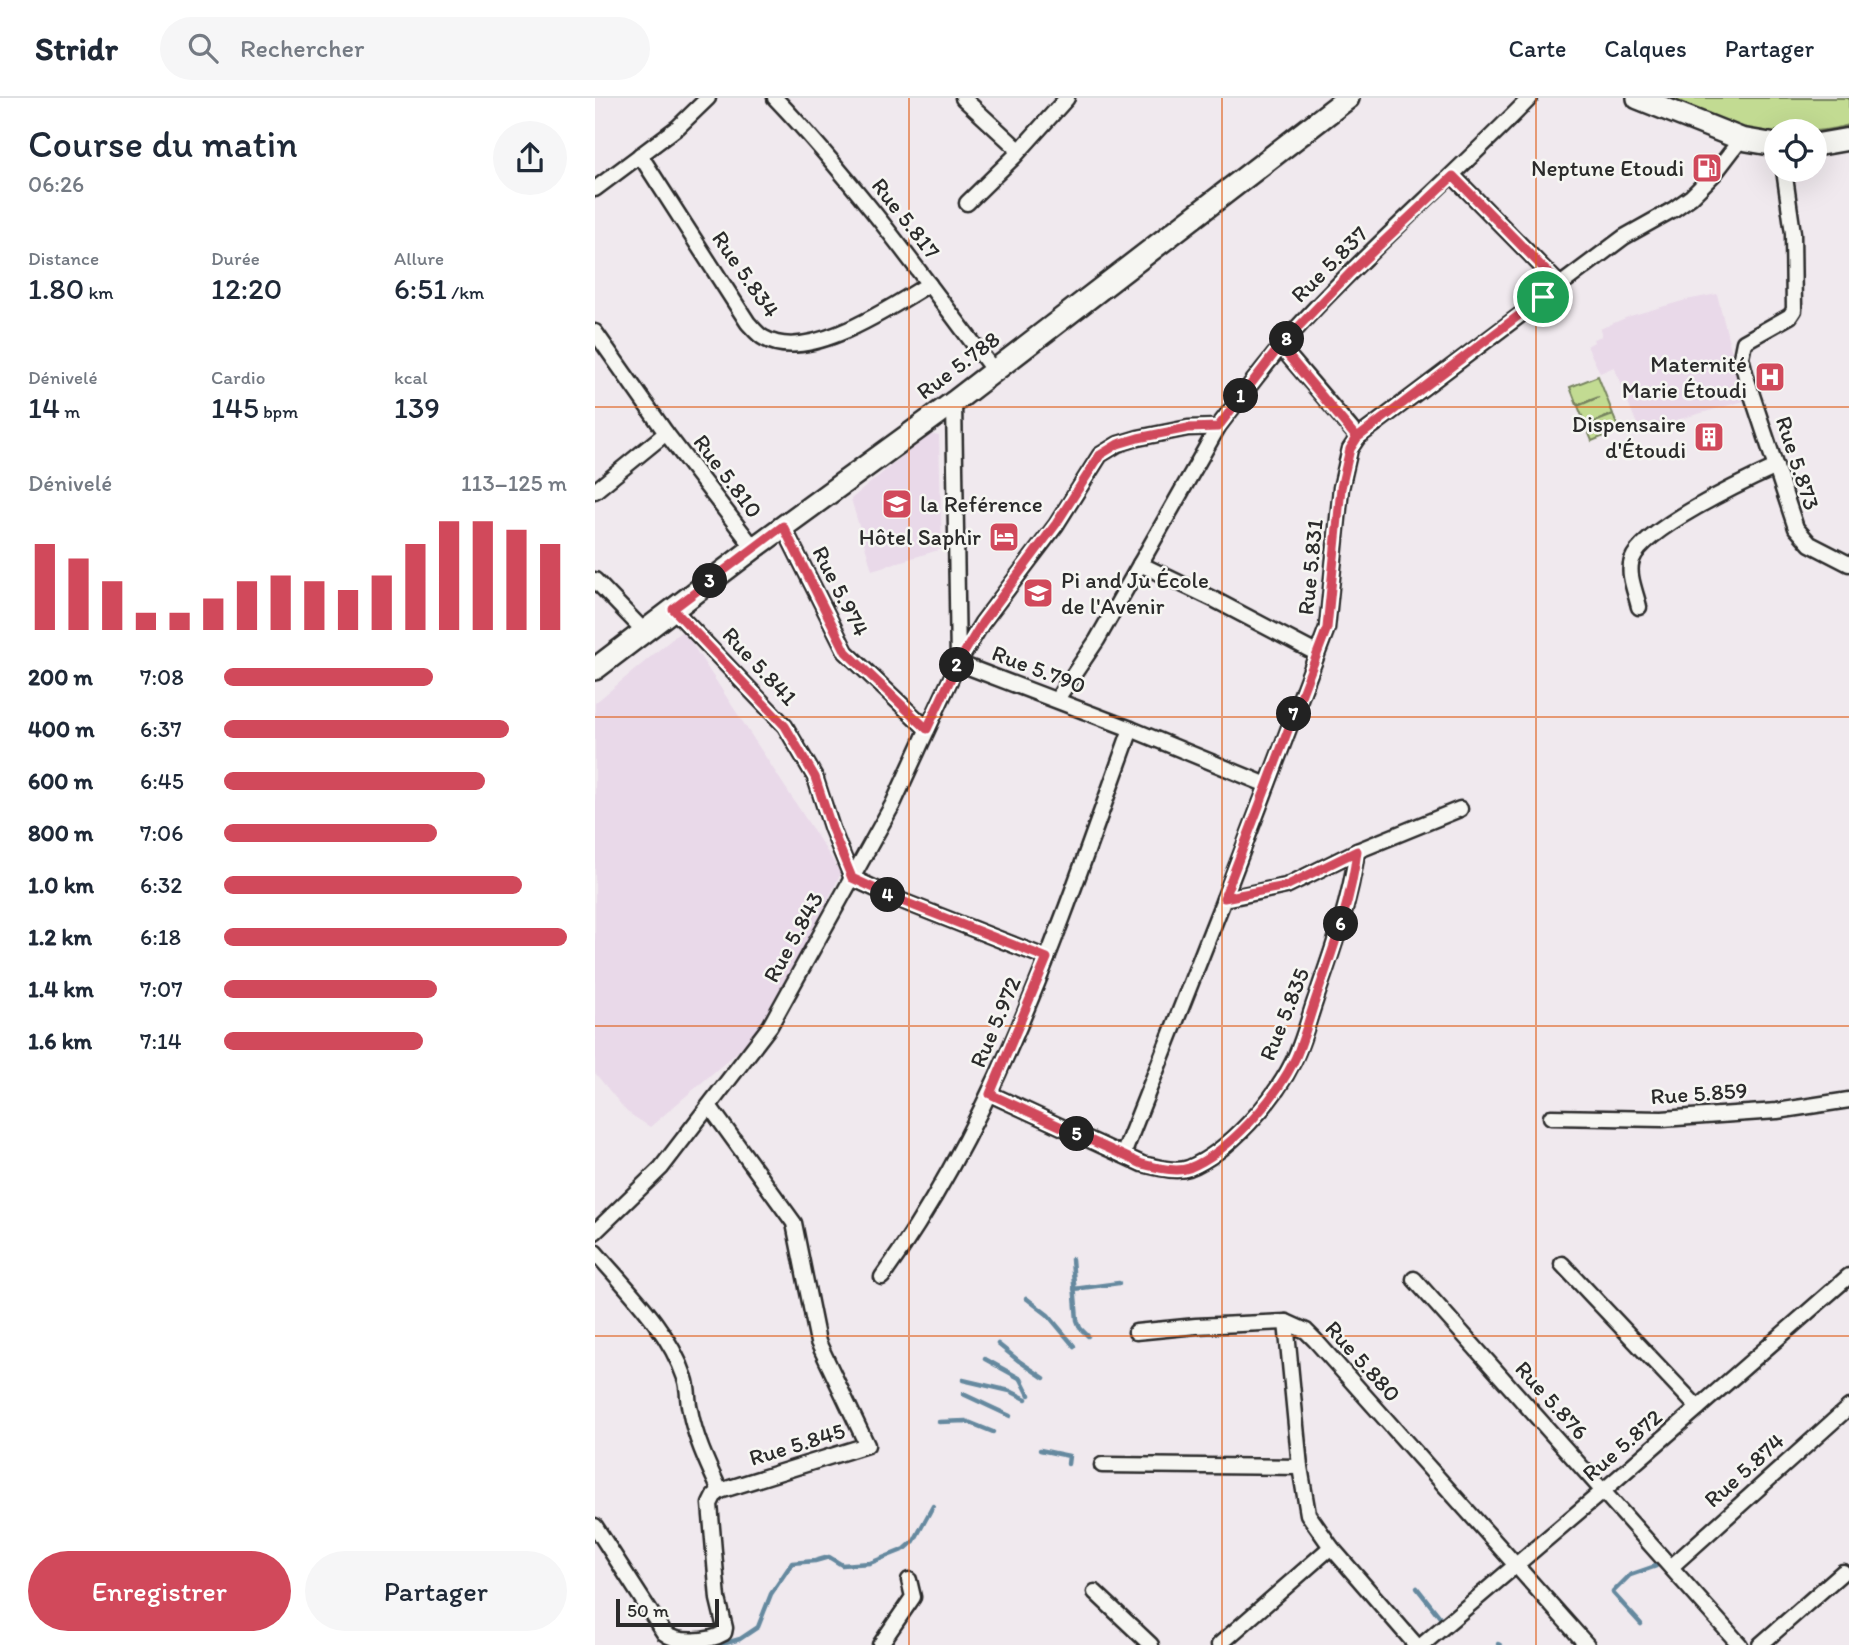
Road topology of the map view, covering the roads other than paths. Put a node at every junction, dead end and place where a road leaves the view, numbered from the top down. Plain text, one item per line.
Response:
1 (708, 98) edge
2 (775, 98) edge
3 (963, 98) edge
4 (1067, 98) edge
5 (1348, 98) edge
6 (1530, 98) edge
7 (1638, 98) edge
8 (1741, 139) junction
9 (1849, 139) edge
10 (1764, 143) edge
11 (1827, 143) edge
12 (1019, 150) junction
13 (640, 155) junction
14 (1453, 176) junction
15 (1786, 182) edge
16 (595, 189) edge
17 (967, 203) dead end
18 (929, 284) junction
19 (1560, 285) junction
20 (595, 332) edge
21 (1280, 346) junction
22 (995, 371) junction
23 (954, 402) junction
24 (1218, 427) junction
25 (666, 433) junction
26 (1357, 438) junction
27 (1776, 467) junction
28 (595, 492) edge
29 (783, 526) junction
30 (754, 548) junction
31 (1140, 564) junction
32 (1849, 564) edge
33 (595, 580) edge
34 (1639, 607) dead end
35 (673, 609) junction
36 (644, 631) junction
37 (1316, 653) junction
38 (958, 663) junction
39 (595, 669) edge
40 (1057, 699) junction
41 (927, 729) junction
42 (1131, 729) junction
43 (1267, 785) junction
44 (1461, 809) dead end
45 (1357, 851) junction
46 (852, 878) junction
47 (1224, 898) junction
48 (1047, 958) junction
49 (990, 1094) junction
50 (1849, 1100) edge
51 (710, 1107) junction
52 (1551, 1117) dead end
53 (1123, 1155) junction
54 (595, 1232) edge
55 (595, 1252) edge
56 (1562, 1264) dead end
57 (1849, 1276) edge
58 (882, 1277) dead end
59 (1414, 1279) dead end
60 (1286, 1322) junction
61 (1136, 1332) dead end
62 (1849, 1407) edge
63 (1698, 1408) junction
64 (1103, 1465) dead end
65 (1300, 1467) junction
66 (720, 1491) junction
67 (1603, 1491) junction
68 (595, 1526) edge
69 (1331, 1547) junction
70 (1517, 1564) junction
71 (1671, 1567) junction
72 (1843, 1572) dead end
73 (909, 1580) dead end
74 (1095, 1592) dead end
75 (727, 1639) edge
76 (880, 1645) edge
77 (1151, 1645) edge
78 (1219, 1645) edge
79 (1416, 1645) edge
80 (1422, 1645) edge
81 (1587, 1645) edge
82 (1740, 1645) edge
83 (1759, 1645) edge

1 - 13 street
2 - 18 street, Rue 5.817
3 - 12 street
4 - 12 street
5 - 22 street, Rue 5.788
6 - 14 street, Rue 5.837
7 - 8 street
8 - 10 street
8 - 19 street
9 - 11 street
12 - 17 street
13 - 16 street
13 - 18 street, Rue 5.834
14 - 19 street
14 - 21 street, Rue 5.837
15 - 27 street, Rue 5.873
18 - 22 street, Rue 5.817
19 - 26 street
20 - 25 street, Rue 5.810
21 - 24 street, Rue 5.837
21 - 26 street
22 - 23 street, Rue 5.788
23 - 29 street, Rue 5.788
23 - 38 street, Rue 5.790
24 - 31 street, Rue 5.837
24 - 38 street, Rue 5.843
25 - 28 street, Rue 5.810
25 - 30 street, Rue 5.810
26 - 37 street, Rue 5.831
27 - 32 street, Rue 5.873
27 - 34 street
29 - 30 street, Rue 5.788
29 - 41 street, Rue 5.974
30 - 35 street, Rue 5.788
31 - 37 street
31 - 40 street, Rue 5.837
33 - 36 street
35 - 36 street, Rue 5.788
35 - 46 street, Rue 5.841
36 - 39 street, Rue 5.788
37 - 43 street, Rue 5.831
38 - 40 street, Rue 5.790
38 - 41 street, Rue 5.843
40 - 42 street, Rue 5.790
41 - 46 street, Rue 5.843
42 - 43 street, Rue 5.790
42 - 48 street, Rue 5.972
43 - 47 street, Rue 5.831
44 - 45 street
45 - 47 street
45 - 53 street, Rue 5.835
46 - 48 street
46 - 51 street, Rue 5.843
47 - 53 street, Rue 5.831
48 - 49 street, Rue 5.972
49 - 53 street, Rue 5.835
49 - 58 street, Rue 5.972
50 - 52 street, Rue 5.859
51 - 54 street, Rue 5.843
51 - 66 street, Rue 5.845
55 - 66 street
56 - 63 street
57 - 63 street, Rue 5.872
59 - 67 street, Rue 5.876
60 - 61 street
60 - 65 street, Rue 5.880
60 - 70 street, Rue 5.880
62 - 71 street, Rue 5.874
63 - 67 street, Rue 5.872
64 - 65 street
65 - 69 street, Rue 5.880
66 - 75 street
67 - 70 street, Rue 5.872
67 - 71 street, Rue 5.876
68 - 75 street
69 - 78 street
69 - 79 street, Rue 5.880
70 - 80 street, Rue 5.872
70 - 81 street, Rue 5.880
71 - 82 street, Rue 5.876
72 - 83 street
73 - 76 street
74 - 77 street

